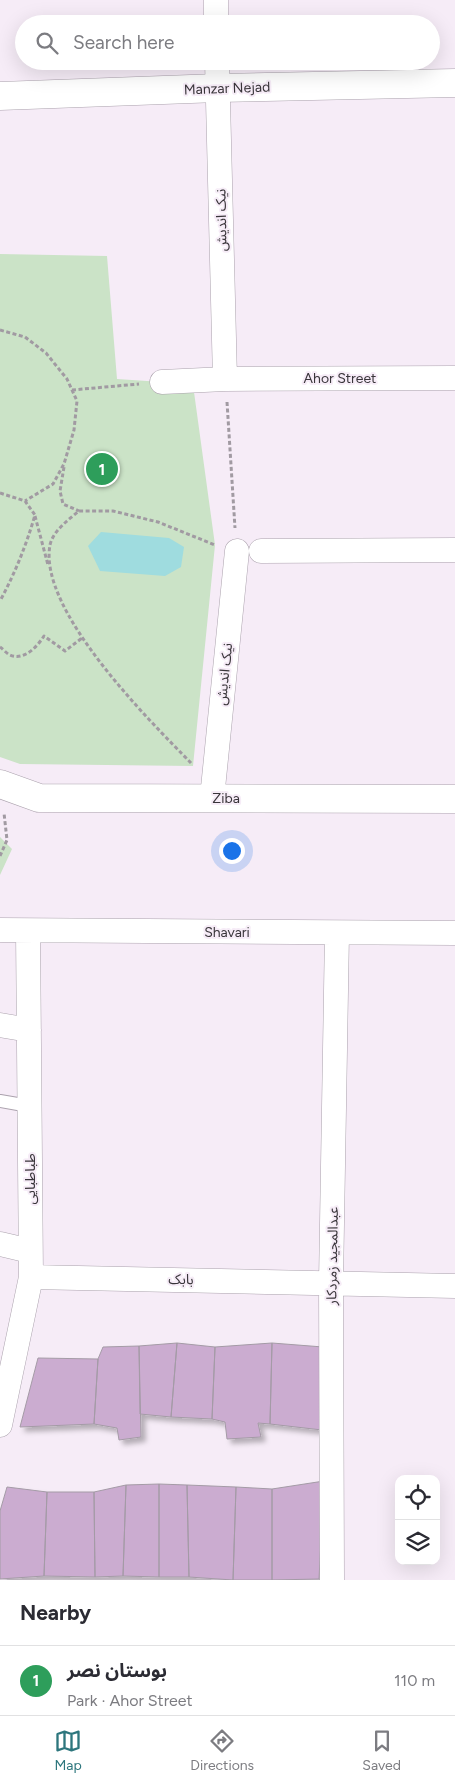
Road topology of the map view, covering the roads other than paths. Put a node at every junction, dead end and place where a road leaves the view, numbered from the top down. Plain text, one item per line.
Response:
1 (216, 0) edge
2 (216, 15) edge
3 (217, 70) edge
4 (455, 83) edge
5 (218, 88) junction
6 (0, 96) edge
7 (455, 378) edge
8 (225, 379) junction
9 (162, 382) road end
10 (455, 550) edge
11 (237, 551) road end
12 (261, 551) dead end
13 (1, 785) edge
14 (212, 798) junction
15 (455, 799) edge
16 (0, 930) edge
17 (28, 931) junction
18 (337, 933) junction
19 (455, 933) edge
20 (0, 1025) edge
21 (29, 1030) junction
22 (0, 1101) edge
23 (29, 1106) junction
24 (0, 1244) edge
25 (30, 1251) junction
26 (30, 1276) junction
27 (331, 1282) junction
28 (455, 1286) edge
29 (3, 1398) edge
30 (0, 1425) edge
31 (332, 1580) edge

1 - 2 street
3 - 5 street, نیک اندیش
4 - 5 street, Manzar Nejad
5 - 6 street, Manzar Nejad
5 - 8 street, نیک اندیش
7 - 8 street, Ahor Street
8 - 9 street, Ahor Street
10 - 12 street
11 - 14 street, نیک اندیش
13 - 14 street, Ziba
14 - 15 street, Ziba
16 - 17 street, Shavari
17 - 18 street, Shavari
17 - 21 street, طباطبایی
18 - 19 street, Shavari
18 - 27 street, عبدالمجید زمردکار
20 - 21 street
21 - 23 street, طباطبایی
22 - 23 lane
23 - 25 street, طباطبایی
24 - 25 street
25 - 26 street, طباطبایی
26 - 27 street, بابک
26 - 29 street, طباطبایی
27 - 28 street, بابک
27 - 31 street, عبدالمجید زمردکار
29 - 30 street, طباطبایی

